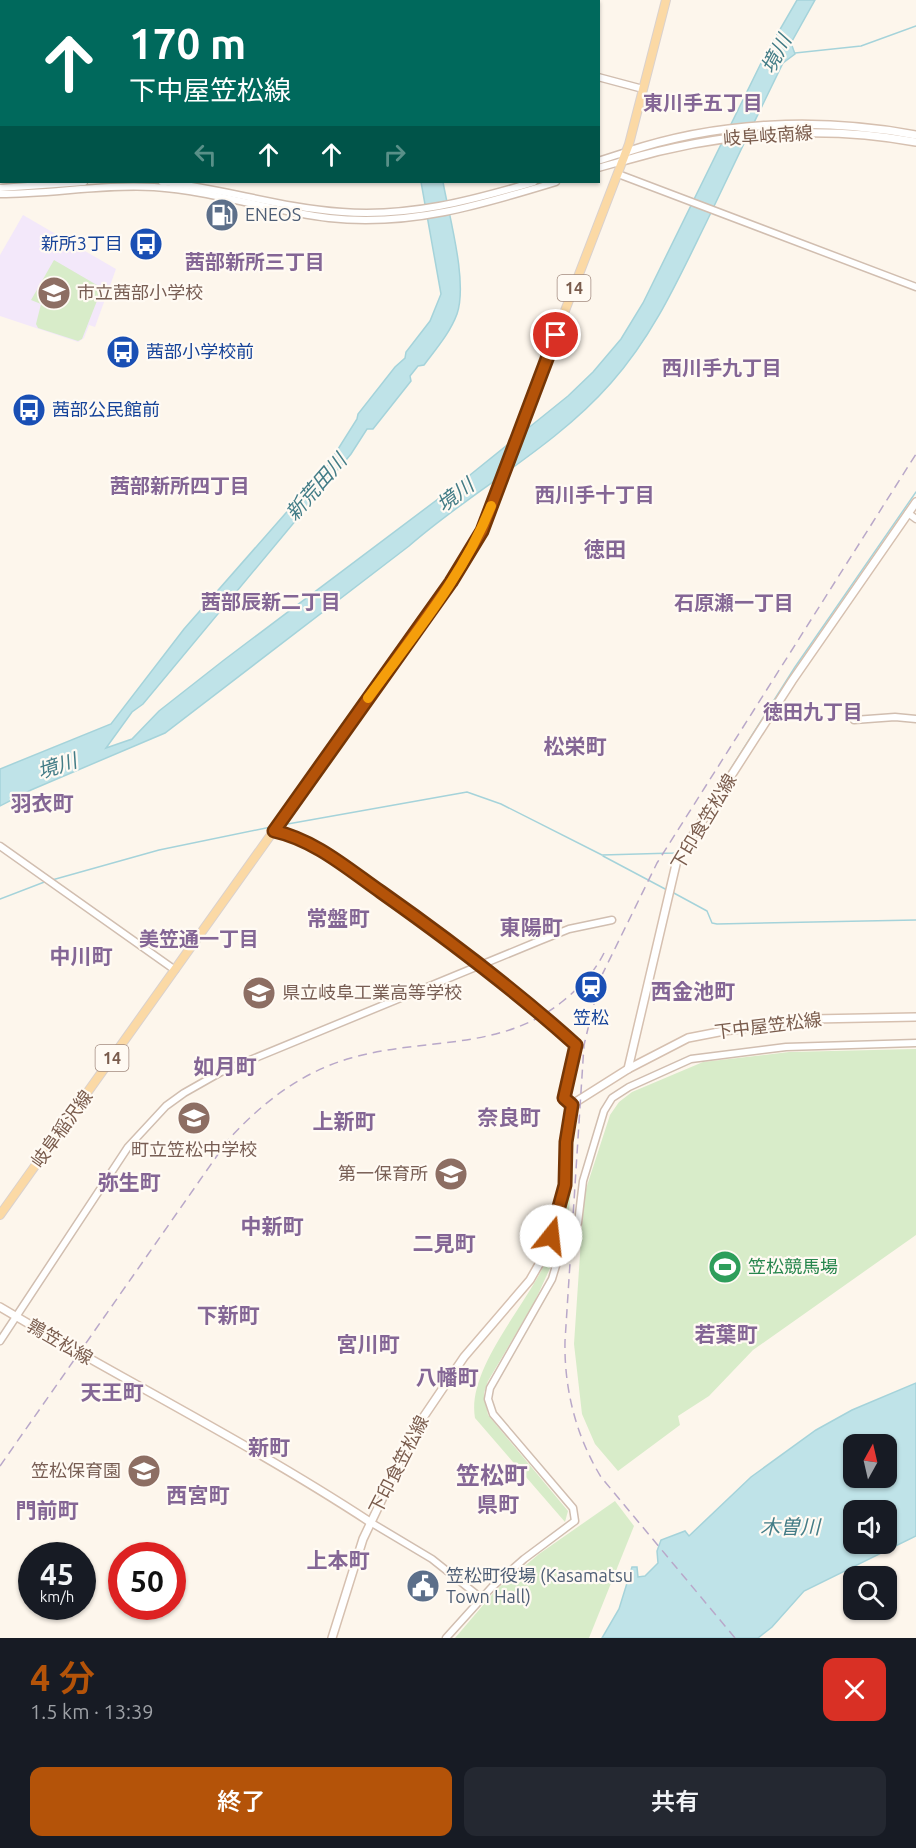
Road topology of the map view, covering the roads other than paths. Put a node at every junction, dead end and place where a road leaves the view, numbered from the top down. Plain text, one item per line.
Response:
1 (666, 0) edge
2 (600, 77) edge
3 (643, 88) junction
4 (916, 135) edge
5 (916, 142) edge
6 (626, 152) junction
7 (600, 159) edge
8 (623, 161) junction
9 (600, 167) edge
10 (618, 174) junction
11 (70, 183) edge
12 (168, 183) edge
13 (531, 183) edge
14 (552, 183) edge
15 (0, 188) edge
16 (0, 194) edge
17 (452, 209) junction
18 (423, 213) junction
19 (916, 287) edge
20 (916, 502) edge
21 (908, 513) junction
22 (916, 519) edge
23 (916, 719) edge
24 (854, 720) dead end
25 (277, 828) junction
26 (0, 846) edge
27 (612, 920) dead end
28 (481, 964) junction
29 (175, 970) junction
30 (916, 1017) edge
31 (916, 1043) edge
32 (628, 1069) junction
33 (572, 1105) junction
34 (0, 1215) edge
35 (0, 1306) edge
36 (16, 1316) junction
37 (0, 1341) edge
38 (370, 1522) junction
39 (481, 1598) junction
40 (332, 1638) edge
41 (446, 1638) edge

1 - 3 main road, 岐阜稲沢線 / 14
2 - 3 street
3 - 6 main road, 岐阜稲沢線 / 14
4 - 6 main road, 岐阜岐南線
5 - 8 main road, 岐阜岐南線
6 - 7 street
6 - 8 main road, 岐阜稲沢線 / 14
8 - 9 street
8 - 10 main road, 岐阜稲沢線 / 14
10 - 19 street
10 - 25 main road, 岐阜稲沢線 / 14
11 - 15 street
12 - 18 street
13 - 17 street
14 - 17 street
16 - 18 street
17 - 18 street
20 - 21 main road, 下印食笠松線
21 - 22 street
21 - 32 main road, 下印食笠松線
23 - 24 street
25 - 28 main road
25 - 29 main road, 岐阜稲沢線 / 14
26 - 29 street
27 - 28 street
28 - 33 main road
28 - 36 street
29 - 34 main road, 岐阜稲沢線 / 14
30 - 32 main road, 下中屋笠松線
31 - 39 street
32 - 33 main road
33 - 38 main road, 下印食笠松線
35 - 36 main road, 鶉笠松線
36 - 37 street
36 - 38 main road, 鶉笠松線
38 - 39 street
38 - 40 main road, 下印食笠松線
39 - 41 street

